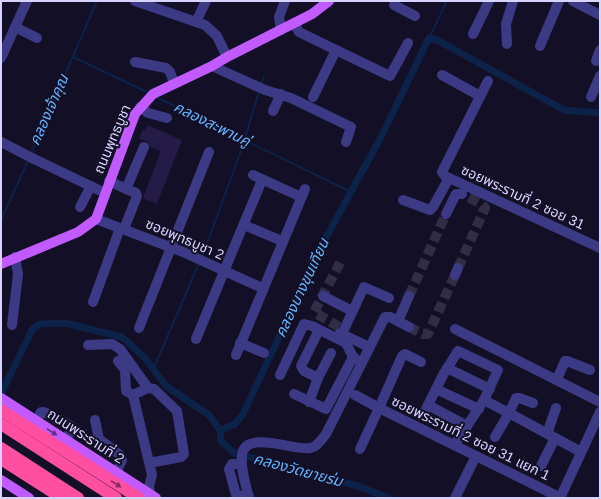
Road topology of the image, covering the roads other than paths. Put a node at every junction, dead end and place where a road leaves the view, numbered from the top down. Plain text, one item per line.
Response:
1 (27, 1) edge
2 (135, 1) edge
3 (206, 1) edge
4 (285, 1) edge
5 (329, 1) edge
6 (487, 1) edge
7 (513, 1) edge
8 (559, 1) edge
9 (573, 1) edge
10 (392, 2) edge
11 (600, 15) edge
12 (415, 16) dead end
13 (196, 22) junction
14 (294, 24) junction
15 (15, 27) junction
16 (281, 30) junction
17 (473, 34) dead end
18 (37, 38) dead end
19 (408, 43) dead end
20 (507, 44) dead end
21 (540, 46) dead end
22 (336, 50) junction
23 (600, 50) edge
24 (227, 57) junction
25 (1, 58) edge
26 (596, 61) dead end
27 (135, 62) dead end
28 (212, 66) junction
29 (442, 75) dead end
30 (600, 76) edge
31 (488, 81) dead end
32 (174, 83) junction
33 (281, 94) junction
34 (480, 96) junction
35 (313, 97) dead end
36 (591, 97) dead end
37 (146, 100) junction
38 (273, 111) dead end
39 (167, 118) dead end
40 (1, 142) edge
41 (346, 142) dead end
42 (144, 146) dead end
43 (210, 152) dead end
44 (448, 178) junction
45 (109, 181) junction
46 (91, 186) junction
47 (126, 189) junction
48 (105, 193) junction
49 (462, 194) dead end
50 (403, 200) dead end
51 (80, 207) dead end
52 (446, 214) tunnel mouth
53 (96, 219) junction
54 (244, 225) junction
55 (122, 228) junction
56 (282, 241) junction
57 (170, 247) junction
58 (600, 248) edge
59 (15, 257) junction
60 (1, 264) edge
61 (223, 270) junction
62 (262, 288) junction
63 (323, 296) dead end
64 (409, 296) tunnel mouth
65 (389, 298) dead end
66 (93, 302) dead end
67 (352, 311) junction
68 (398, 320) junction
69 (12, 325) dead end
70 (409, 327) tunnel mouth
71 (139, 328) dead end
72 (455, 329) dead end
73 (319, 330) junction
74 (196, 339) dead end
75 (240, 343) junction
76 (88, 345) dead end
77 (369, 347) junction
78 (264, 352) dead end
79 (330, 353) dead end
80 (236, 355) dead end
81 (118, 361) dead end
82 (421, 362) dead end
83 (447, 368) junction
84 (590, 370) dead end
85 (280, 375) dead end
86 (318, 378) junction
87 (557, 379) junction
88 (148, 388) junction
89 (436, 389) junction
90 (490, 389) junction
91 (294, 394) dead end
92 (133, 395) junction
93 (355, 396) dead end
94 (1, 398) edge
95 (309, 402) junction
96 (600, 402) edge
97 (533, 403) dead end
98 (481, 405) junction
99 (379, 408) junction
100 (556, 408) dead end
101 (1, 410) edge
102 (331, 412) junction
103 (508, 412) junction
104 (600, 412) edge
105 (95, 420) dead end
106 (36, 421) junction
107 (1, 424) edge
108 (467, 426) junction
109 (6, 430) edge
110 (552, 436) junction
111 (496, 438) dead end
112 (66, 441) junction
113 (455, 444) junction
114 (1, 448) edge
115 (360, 449) dead end
116 (581, 452) junction
117 (476, 456) junction
118 (1, 459) edge
119 (242, 462) junction
120 (149, 463) junction
121 (542, 466) dead end
122 (1, 468) edge
123 (116, 473) junction
124 (1, 480) edge
125 (148, 497) edge
126 (29, 498) edge
127 (46, 498) edge
128 (62, 498) edge
129 (78, 498) edge
130 (107, 498) edge
131 (116, 498) edge
132 (249, 498) edge
133 (456, 498) edge
134 (561, 498) edge

1 - 15 street
2 - 13 street
3 - 13 street
4 - 16 street
5 - 14 main road
6 - 17 street
7 - 20 street
8 - 21 street
9 - 11 street
10 - 12 street
13 - 24 street
14 - 16 main road
14 - 22 street
15 - 18 street
15 - 25 street
16 - 24 main road
19 - 22 street
22 - 35 street
23 - 26 street
24 - 28 main road
27 - 32 street
28 - 32 main road
28 - 33 street
29 - 34 street
30 - 36 street
31 - 34 street, ซอยพระรามที่ 2 ซอย 31
32 - 37 main road
33 - 38 street
33 - 41 street
34 - 44 street, ซอยพระรามที่ 2 ซอย 31
37 - 39 street
37 - 45 main road, ถนนพุทธบูชา
40 - 46 street
42 - 47 street
43 - 57 street
44 - 50 street
44 - 58 street, ซอยพระรามที่ 2 ซอย 31
45 - 47 street
45 - 48 main road, ถนนพุทธบูชา
46 - 48 street
46 - 51 street
47 - 55 street
48 - 53 main road, ถนนพุทธบูชา
49 - 52 street
53 - 55 street, ซอยพุทธบูชา 2
53 - 59 main road
54 - 56 street
54 - 56 street
54 - 61 street
55 - 57 street, ซอยพุทธบูชา 2
55 - 66 street
56 - 62 street
57 - 61 street, ซอยพุทธบูชา 2
57 - 71 street
59 - 60 main road
59 - 69 street
61 - 62 street, ซอยพุทธบูชา 2
61 - 74 street
62 - 75 street
63 - 67 street
64 - 68 street
65 - 67 street
67 - 77 street
68 - 70 street
68 - 77 street
72 - 87 street
73 - 85 street
73 - 86 street
73 - 102 street
75 - 78 street
75 - 80 street
76 - 88 street
77 - 102 street
79 - 86 street
81 - 92 street
82 - 99 street, ซอยพระรามที่ 2 ซอย 31 แยก 1
83 - 89 street
83 - 90 street
83 - 90 street
84 - 87 street
86 - 95 street
87 - 96 street
88 - 92 street
88 - 120 street
89 - 98 street
89 - 108 street
90 - 98 street
91 - 95 street
92 - 120 street
93 - 99 street
94 - 106 main road, ถนนพระรามที่ 2
95 - 102 street
97 - 103 street
98 - 103 street
98 - 108 street
99 - 113 street, ซอยพระรามที่ 2 ซอย 31 แยก 1
99 - 115 street
100 - 110 street
101 -> 125 highway
102 - 119 street
103 - 110 street
103 - 111 street
104 - 116 street
105 - 123 street
106 -> 112 main road, ถนนพระรามที่ 2
106 - 112 street
107 - 109 highway
108 - 113 street
109 - 130 highway
109 - 131 highway
110 - 116 street
110 - 121 street
112 - 123 main road, ถนนพระรามที่ 2
113 - 117 street, ซอยพระรามที่ 2 ซอย 31 แยก 1
114 - 129 highway
116 - 134 street
117 - 133 street
117 - 134 street, ซอยพระรามที่ 2 ซอย 31 แยก 1
118 - 128 highway
119 - 132 street
119 - 132 street
120 - 125 street
122 - 127 highway
123 - 125 main road, ถนนพระรามที่ 2
124 - 126 main road

